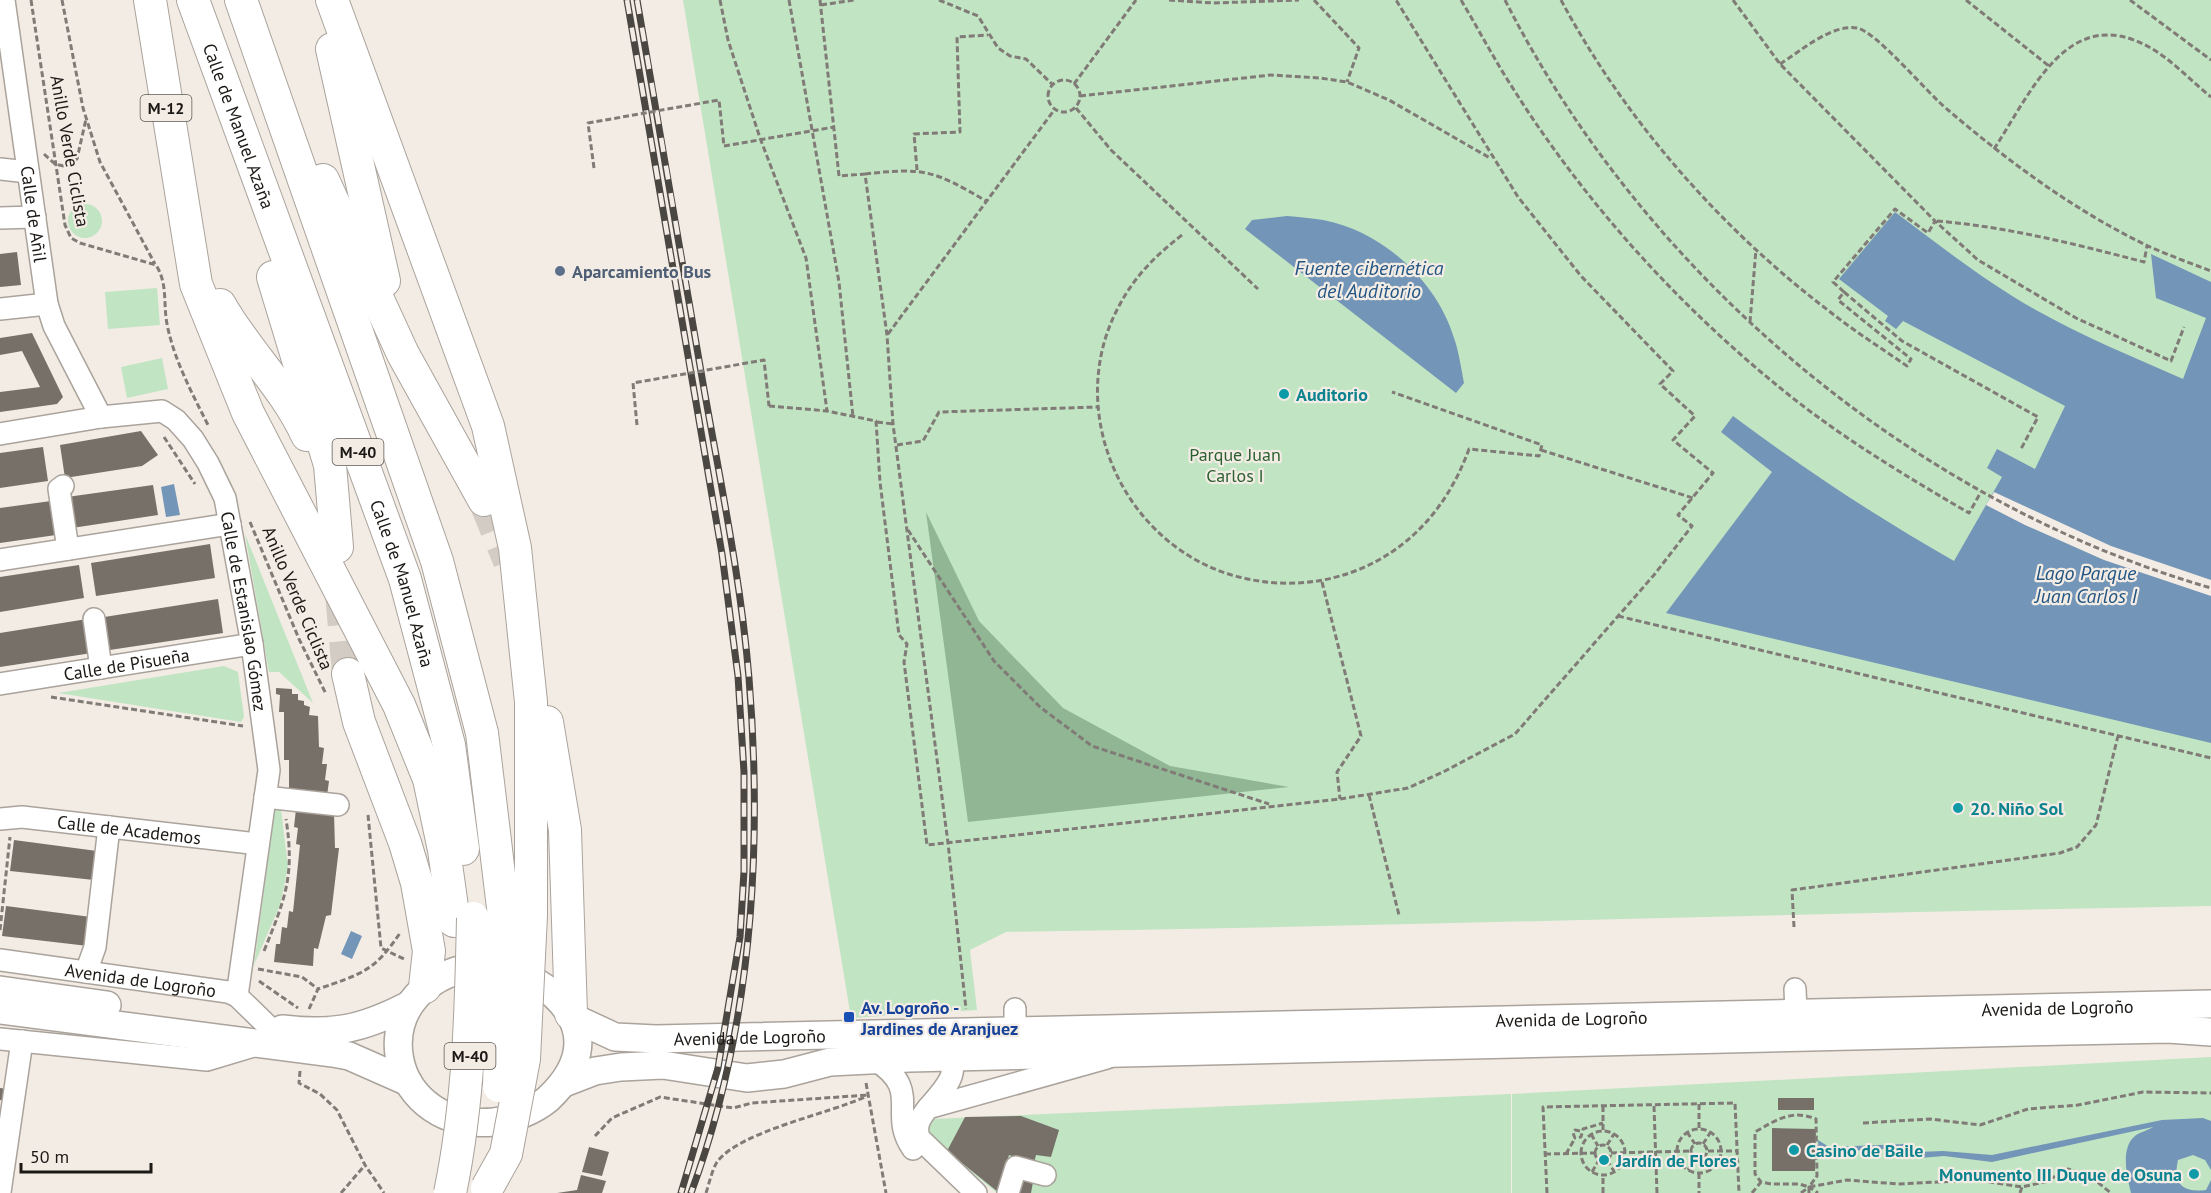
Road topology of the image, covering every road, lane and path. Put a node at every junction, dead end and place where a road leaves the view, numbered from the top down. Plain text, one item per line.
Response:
1 (3, 0) edge
2 (31, 0) edge
3 (62, 0) edge
4 (150, 0) edge
5 (192, 0) edge
6 (240, 0) edge
7 (252, 0) edge
8 (319, 0) edge
9 (332, 0) edge
10 (720, 0) edge
11 (789, 0) edge
12 (820, 0) edge
13 (854, 0) edge
14 (939, 0) edge
15 (1136, 0) edge
16 (1169, 0) edge
17 (1299, 0) edge
18 (1314, 0) edge
19 (1396, 0) edge
20 (1461, 0) edge
21 (1504, 0) edge
22 (1561, 0) edge
23 (1733, 0) edge
24 (1966, 0) edge
25 (2130, 0) edge
26 (949, 1) edge
27 (1274, 1) edge
28 (821, 5) junction
29 (988, 35) junction
30 (2211, 60) edge
31 (1780, 64) junction
32 (2049, 66) junction
33 (1347, 82) junction
34 (1074, 84) junction
35 (1053, 85) junction
36 (1080, 96) junction
37 (2211, 97) edge
38 (1076, 108) junction
39 (1055, 109) junction
40 (86, 118) junction
41 (834, 127) junction
42 (811, 132) junction
43 (760, 138) junction
44 (36, 147) dead end
45 (1994, 149) junction
46 (1492, 159) junction
47 (55, 164) junction
48 (594, 168) dead end
49 (0, 169) edge
50 (916, 170) junction
51 (28, 172) junction
52 (865, 174) junction
53 (986, 201) junction
54 (183, 216) junction
55 (35, 217) junction
56 (0, 218) edge
57 (1935, 221) junction
58 (1182, 235) dead end
59 (2147, 246) junction
60 (1756, 249) junction
61 (156, 265) junction
62 (2211, 272) edge
63 (1258, 289) dead end
64 (1844, 292) junction
65 (47, 304) junction
66 (0, 309) edge
67 (1750, 322) junction
68 (2184, 327) dead end
69 (887, 335) junction
70 (403, 354) junction
71 (1392, 392) dead end
72 (1098, 406) junction
73 (827, 411) junction
74 (101, 417) junction
75 (853, 417) junction
76 (876, 422) junction
77 (893, 424) junction
78 (637, 425) dead end
79 (210, 431) dead end
80 (0, 434) edge
81 (164, 437) dead end
82 (897, 445) junction
83 (2021, 449) dead end
84 (1541, 450) junction
85 (63, 486) dead end
86 (196, 486) dead end
87 (1981, 492) junction
88 (1693, 498) junction
89 (484, 500) tunnel mouth
90 (335, 512) junction
91 (238, 519) junction
92 (907, 528) junction
93 (338, 547) dead end
94 (68, 549) junction
95 (0, 560) edge
96 (1322, 581) junction
97 (2211, 588) edge
98 (1618, 616) junction
99 (94, 619) dead end
100 (252, 644) junction
101 (101, 668) junction
102 (348, 674) tunnel mouth
103 (0, 684) edge
104 (49, 691) dead end
105 (329, 699) dead end
106 (548, 722) dead end
107 (249, 727) dead end
108 (2118, 736) junction
109 (2211, 758) edge
110 (1369, 795) junction
111 (265, 797) junction
112 (1340, 799) junction
113 (338, 805) dead end
114 (1270, 805) junction
115 (372, 819) dead end
116 (5, 824) edge
117 (109, 827) junction
118 (948, 843) junction
119 (258, 844) junction
120 (1399, 915) dead end
121 (517, 916) junction
122 (464, 919) junction
123 (1794, 927) dead end
124 (0, 930) edge
125 (401, 932) dead end
126 (388, 951) junction
127 (0, 960) edge
128 (257, 969) dead end
129 (87, 972) junction
130 (254, 978) dead end
131 (415, 985) junction
132 (318, 989) junction
133 (0, 990) edge
134 (237, 996) junction
135 (2211, 1004) edge
136 (0, 1010) edge
137 (573, 1016) junction
138 (967, 1016) dead end
139 (2211, 1032) edge
140 (931, 1033) junction
141 (265, 1035) junction
142 (0, 1038) edge
143 (22, 1041) junction
144 (301, 1047) junction
145 (1119, 1054) junction
146 (953, 1057) junction
147 (870, 1070) junction
148 (408, 1082) junction
149 (564, 1083) junction
150 (2211, 1093) edge
151 (868, 1095) junction
152 (1699, 1104) junction
153 (1603, 1106) junction
154 (1654, 1106) junction
155 (928, 1108) junction
156 (1863, 1123) dead end
157 (1603, 1124) junction
158 (1699, 1128) junction
159 (1580, 1131) junction
160 (1603, 1131) junction
161 (1687, 1132) junction
162 (1710, 1132) junction
163 (1591, 1134) junction
164 (1614, 1134) junction
165 (595, 1136) dead end
166 (1575, 1138) junction
167 (1583, 1138) junction
168 (1695, 1144) junction
169 (1703, 1144) junction
170 (1607, 1145) junction
171 (1598, 1146) junction
172 (1690, 1151) junction
173 (1708, 1151) junction
174 (1737, 1151) junction
175 (1655, 1152) junction
176 (1677, 1152) junction
177 (1721, 1152) junction
178 (1594, 1153) junction
179 (1611, 1153) junction
180 (1545, 1154) junction
181 (1565, 1154) junction
182 (1625, 1154) junction
183 (1580, 1155) junction
184 (1695, 1158) junction
185 (1703, 1158) junction
186 (1599, 1160) junction
187 (1607, 1160) junction
188 (2, 1163) edge
189 (365, 1165) junction
190 (1688, 1170) junction
191 (1710, 1170) junction
192 (1592, 1172) junction
193 (1614, 1172) junction
194 (1699, 1173) junction
195 (1045, 1175) dead end
196 (1603, 1175) junction
197 (1761, 1182) junction
198 (1809, 1187) junction
199 (2022, 1187) junction
200 (486, 1190) edge
201 (961, 1190) edge
202 (0, 1192) edge
203 (341, 1193) edge
204 (384, 1193) edge
205 (433, 1193) edge
206 (450, 1193) edge
207 (706, 1193) edge
208 (886, 1193) edge
209 (976, 1193) edge
210 (1008, 1193) edge
211 (1547, 1193) edge
212 (1603, 1193) edge
213 (1657, 1193) edge
214 (1700, 1193) edge
215 (1740, 1193) edge
216 (1752, 1193) edge
217 (1801, 1193) edge
218 (1809, 1193) edge
219 (1818, 1193) edge
220 (2020, 1193) edge
221 (2111, 1193) edge

1 - 51 street, Calle de Añil
2 - 47 path, Anillo Verde Ciclista
3 - 40 path
4 - 54 highway, M-12
5 - 90 highway
5 - 122 highway, Calle de Manuel Azaña / M-40
6 - 121 highway, Calle de Manuel Azaña / M-40
7 - 70 highway
8 - 70 highway
9 - 121 highway
10 - 43 path
11 - 42 path
12 - 28 path
13 - 28 path
14 - 26 path
15 - 34 path
16 - 27 path
17 - 27 path
18 - 33 path
19 - 46 path
20 - 87 path
21 - 67 path
22 - 60 path
23 - 31 path
24 - 32 path
25 - 30 path
26 - 29 path
28 - 41 path
29 - 35 path
29 - 50 path
31 - 45 path
31 - 57 path
32 - 37 path
32 - 45 path
33 - 36 path
33 - 46 path
34 - 35 path
34 - 36 path
35 - 39 path
36 - 38 path
38 - 39 path
38 - 63 path
39 - 53 path
40 - 47 path
40 - 61 path
41 - 42 path
41 - 52 path
42 - 43 path
42 - 75 path
43 - 48 path, bridge
43 - 73 path
44 - 47 path
45 - 59 path
46 - 88 path
47 - 61 path, Anillo Verde Ciclista
49 - 51 street
50 - 52 path
50 - 53 path
51 - 55 street, Calle de Añil
52 - 69 path
53 - 69 path
54 - 90 highway
54 - 122 highway
55 - 56 street
55 - 65 street, Calle de Añil
57 - 59 path
57 - 64 path
57 - 68 path
58 - 72 path
59 - 62 path
60 - 64 path
60 - 67 path
61 - 79 path
64 - 83 path
65 - 66 street
65 - 74 street, Calle de Añil
67 - 87 path
69 - 77 path
70 - 89 highway
71 - 84 path
72 - 82 path
72 - 96 path
73 - 75 path
73 - 78 path, bridge
74 - 80 street, Calle de Estanislao Gómez
74 - 91 street, Calle de Estanislao Gómez
75 - 76 path
76 - 77 path
76 - 118 path
77 - 82 path
81 - 86 path
82 - 92 path
84 - 88 path
84 - 96 path
85 - 94 street
87 - 97 path
88 - 98 path
90 - 93 highway
91 - 94 street
91 - 100 street, Calle de Estanislao Gómez
91 - 105 path, Anillo Verde Ciclista
92 - 114 path
92 - 118 path
94 - 95 street
96 - 112 path
98 - 108 path
98 - 110 path
99 - 101 street
100 - 101 street, Calle de Pisueña
100 - 111 street, Calle de Estanislao Gómez
101 - 103 street, Calle de Pisueña
102 - 131 highway
104 - 107 path
106 - 137 highway
108 - 109 path
108 - 123 path
110 - 112 path
110 - 120 path
111 - 113 street
111 - 119 street, Calle de Estanislao Gómez
112 - 114 path
114 - 118 path
115 - 126 path
116 - 117 street, Calle de Academos
116 - 124 path
117 - 119 street, Calle de Academos
117 - 129 street
118 - 138 path
119 - 134 street, Calle de Estanislao Gómez
121 - 200 highway, bridge
122 - 205 highway
122 - 206 highway, Calle de Manuel Azaña / M-40, bridge
125 - 126 path
126 - 131 path
126 - 132 path
127 - 129 street, Avenida de Logroño
128 - 132 path
129 - 134 street, Avenida de Logroño
130 - 132 path
131 - 137 main road
131 - 141 main road, Avenida de Logroño
131 - 148 main road
133 - 141 main road, Avenida de Logroño
134 - 141 street, Avenida de Logroño
135 - 140 main road, Avenida de Logroño
136 - 141 main road, Avenida de Logroño
137 - 140 main road, Avenida de Logroño
137 - 149 main road
139 - 145 main road, Avenida de Logroño
140 - 146 street
141 - 143 street, Avenida de Logroño
141 - 144 main road, Avenida de Logroño
142 - 143 street, Avenida de Logroño
143 - 188 street
144 - 148 main road, Avenida de Logroño
144 - 189 path
145 - 146 main road, Avenida de Logroño
145 - 155 street, Avenida de Logroño
146 - 147 main road, Avenida de Logroño
146 - 155 street
147 - 149 main road, Avenida de Logroño
147 - 151 path
147 - 201 street
148 - 149 main road
150 - 156 path
151 - 165 path
151 - 207 path
151 - 208 path
152 - 154 path
152 - 158 path
152 - 174 path
153 - 154 path
153 - 157 path
153 - 180 path
154 - 175 path
155 - 209 street
157 - 159 path
157 - 160 path
158 - 161 path
158 - 162 path
159 - 166 path
159 - 167 path
160 - 163 path
160 - 164 path
161 - 168 path
161 - 176 path
162 - 169 path
162 - 177 path
163 - 167 path
163 - 171 path
164 - 170 path
164 - 182 path
166 - 167 path
166 - 181 path
167 - 183 path
168 - 169 path
168 - 172 path
169 - 173 path
170 - 171 path
170 - 179 path
171 - 178 path
172 - 176 path
172 - 184 path
173 - 177 path
173 - 185 path
174 - 177 path
174 - 215 path
175 - 176 path
175 - 182 path
175 - 213 path
176 - 190 path
177 - 191 path
178 - 183 path
178 - 186 path
179 - 182 path
179 - 187 path
180 - 181 path
180 - 211 path
181 - 183 path
182 - 193 path
183 - 192 path
184 - 185 path
184 - 190 path
185 - 191 path
186 - 187 path
186 - 192 path
187 - 193 path
188 - 202 street
189 - 203 path
189 - 204 path
190 - 194 path
191 - 194 path
192 - 196 path
193 - 196 path
194 - 214 path
195 - 210 street
196 - 212 path
197 - 198 path
197 - 198 path
197 - 216 path
198 - 199 path
198 - 217 path
198 - 218 path
198 - 219 path
199 - 220 path
199 - 221 path

